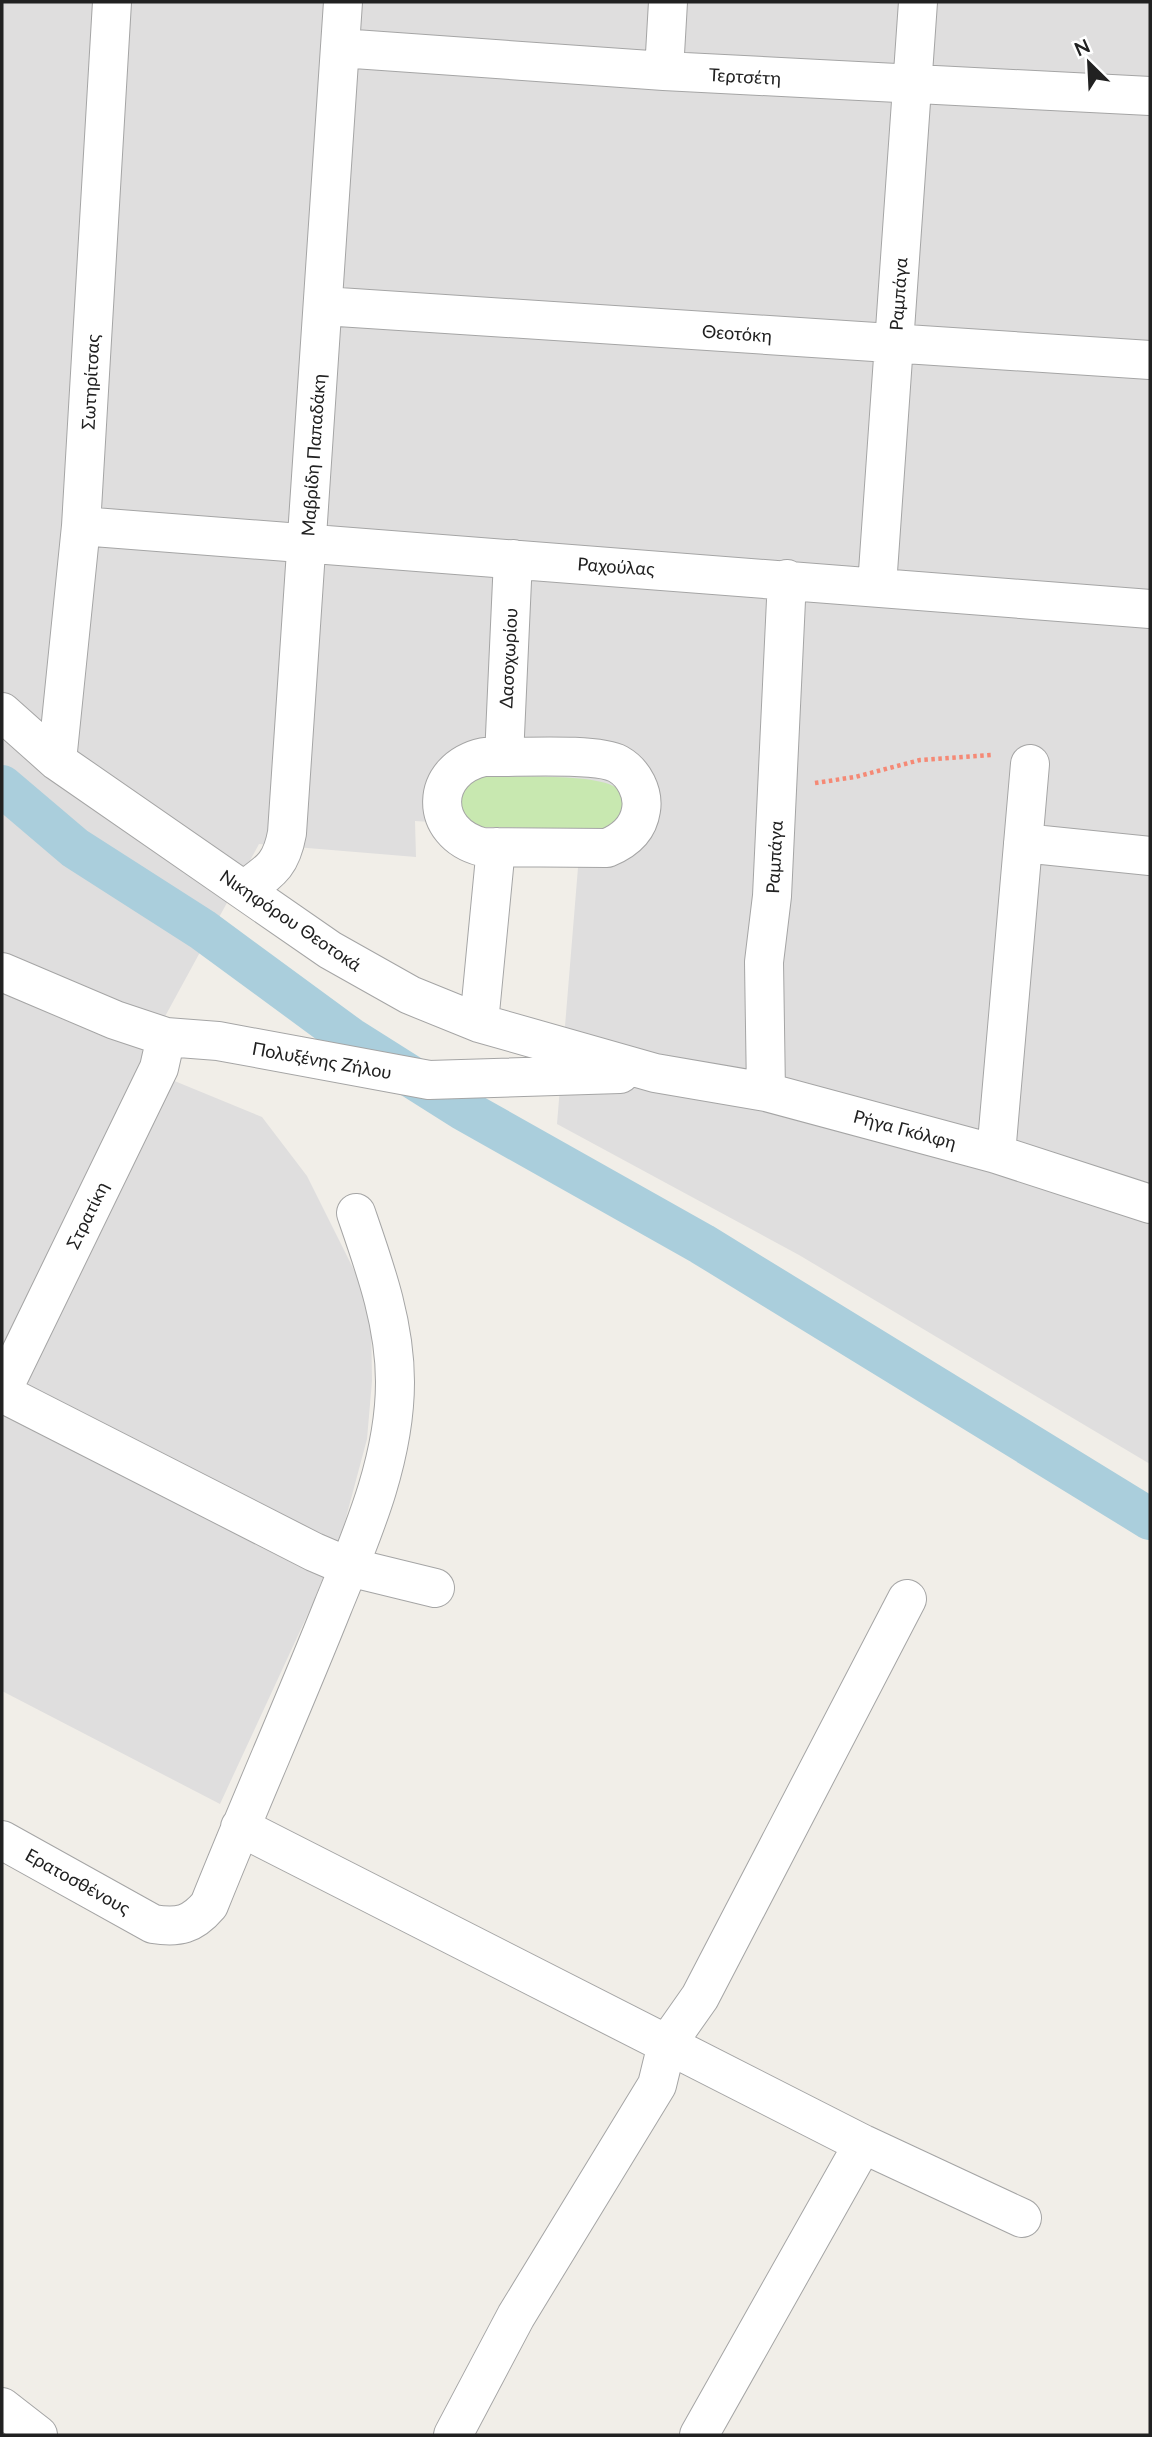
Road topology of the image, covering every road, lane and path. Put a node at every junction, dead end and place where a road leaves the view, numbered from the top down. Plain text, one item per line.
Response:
1 (112, 2) edge
2 (343, 2) edge
3 (668, 2) edge
4 (918, 2) edge
5 (340, 48) junction
6 (664, 71) junction
7 (912, 86) junction
8 (1150, 96) edge
9 (323, 306) junction
10 (895, 343) junction
11 (1150, 360) edge
12 (81, 526) junction
13 (307, 542) junction
14 (513, 559) junction
15 (787, 579) junction
16 (877, 586) junction
17 (1150, 609) edge
18 (2, 712) edge
19 (504, 757) junction
20 (57, 761) junction
21 (1030, 764) joint
22 (778, 778) junction
23 (1023, 843) junction
24 (496, 847) junction
25 (1150, 856) edge
26 (244, 890) junction
27 (2, 972) edge
28 (479, 1023) junction
29 (166, 1037) junction
30 (656, 1073) junction
31 (766, 1092) junction
32 (996, 1154) junction
33 (1150, 1204) edge
34 (356, 1213) dead end
35 (2, 1392) edge
36 (349, 1567) junction
37 (435, 1588) dead end
38 (907, 1599) dead end
39 (240, 1827) junction
40 (2, 1840) edge
41 (667, 2043) junction
42 (863, 2144) junction
43 (1022, 2218) dead end
44 (2, 2407) edge
45 (38, 2435) edge
46 (453, 2435) edge
47 (699, 2435) edge

1 - 12 street, Σωτηρίτσας
2 - 5 street, Μαβρίδη Παπαδάκη
3 - 6 street
4 - 7 street, Ραμπάγα
5 - 6 street, Τερτσέτη
5 - 9 street, Μαβρίδη Παπαδάκη
6 - 7 street, Τερτσέτη
7 - 8 street, Τερτσέτη
7 - 10 street, Ραμπάγα
9 - 10 street, Θεοτόκη
9 - 13 street, Μαβρίδη Παπαδάκη
10 - 11 street, Θεοτόκη
10 - 16 street, Ραμπάγα
12 - 13 street, Ραχούλας
12 - 20 street, Σωτηρίτσας
13 - 14 street, Ραχούλας
13 - 26 street, Μαβρίδη Παπαδάκη
14 - 15 street, Ραχούλας
14 - 19 street, Δασοχωρίου
15 - 16 street, Ραχούλας
15 - 22 street, Ραμπάγα
16 - 17 street, Ραχούλας
18 - 20 street, Νικηφόρου Θεοτοκά
19 - 24 street
19 - 24 street
20 - 26 street, Νικηφόρου Θεοτοκά
21 - 22 path
21 - 23 street
22 - 31 street, Ραμπάγα
23 - 25 street
23 - 32 street
24 - 28 street
26 - 28 street, Νικηφόρου Θεοτοκά
27 - 29 street, Πολυξένης Ζήλου
28 - 30 street, Νικηφόρου Θεοτοκά
29 - 30 street, Πολυξένης Ζήλου
29 - 35 street, Στρατίκη
30 - 31 street, Ρήγα Γκόλφη
31 - 32 street, Ρήγα Γκόλφη
32 - 33 street, Ρήγα Γκόλφη
34 - 36 street
35 - 36 street
36 - 37 street
36 - 39 street
38 - 41 street
39 - 40 street, Ερατοσθένους
39 - 41 street
41 - 42 street
41 - 46 street
42 - 43 street
42 - 47 street
44 - 45 street

